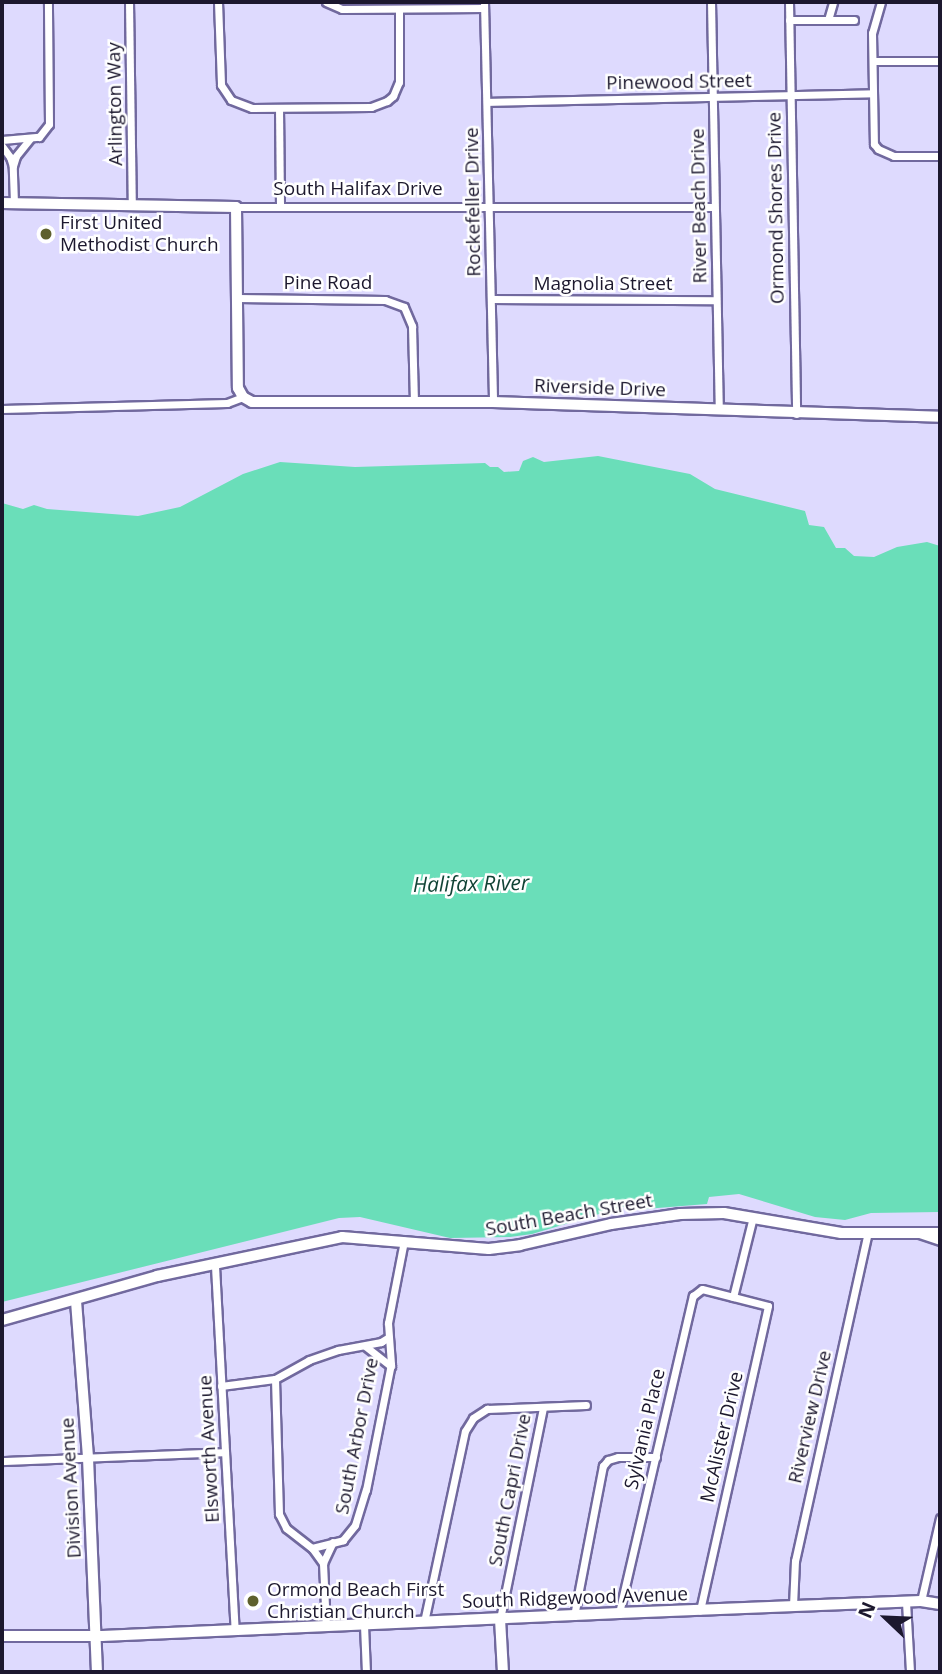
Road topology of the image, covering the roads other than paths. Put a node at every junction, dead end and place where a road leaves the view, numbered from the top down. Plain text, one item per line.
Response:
1 (48, 2) edge
2 (129, 2) edge
3 (218, 2) edge
4 (326, 2) edge
5 (711, 2) edge
6 (789, 2) edge
7 (833, 2) edge
8 (881, 2) edge
9 (484, 5) edge
10 (398, 9) junction
11 (789, 20) junction
12 (828, 20) junction
13 (854, 20) dead end
14 (874, 61) junction
15 (940, 61) edge
16 (872, 93) junction
17 (789, 96) junction
18 (713, 97) junction
19 (486, 102) junction
20 (279, 107) junction
21 (30, 139) junction
22 (2, 140) edge
23 (2, 146) edge
24 (940, 156) edge
25 (13, 166) junction
26 (2, 203) edge
27 (14, 203) junction
28 (280, 205) junction
29 (132, 206) junction
30 (488, 206) junction
31 (236, 207) junction
32 (714, 207) junction
33 (238, 298) junction
34 (491, 299) junction
35 (716, 300) junction
36 (251, 397) junction
37 (414, 401) junction
38 (493, 401) junction
39 (719, 409) junction
40 (2, 410) edge
41 (796, 414) junction
42 (940, 417) edge
43 (753, 1217) junction
44 (940, 1233) edge
45 (918, 1234) junction
46 (867, 1236) junction
47 (404, 1241) junction
48 (940, 1241) edge
49 (215, 1266) junction
50 (733, 1297) junction
51 (76, 1301) junction
52 (2, 1320) edge
53 (388, 1337) junction
54 (365, 1346) junction
55 (391, 1366) junction
56 (275, 1379) junction
57 (221, 1386) junction
58 (586, 1405) dead end
59 (543, 1408) junction
60 (225, 1452) junction
61 (656, 1457) junction
62 (88, 1458) junction
63 (2, 1461) edge
64 (940, 1518) edge
65 (333, 1542) junction
66 (312, 1548) junction
67 (323, 1563) junction
68 (921, 1601) junction
69 (906, 1602) junction
70 (939, 1602) edge
71 (793, 1606) junction
72 (700, 1610) junction
73 (619, 1613) junction
74 (574, 1616) junction
75 (500, 1619) junction
76 (424, 1622) junction
77 (364, 1625) junction
78 (326, 1627) junction
79 (235, 1630) junction
80 (2, 1636) edge
81 (95, 1636) junction
82 (97, 1672) edge
83 (366, 1672) edge
84 (503, 1672) edge
85 (910, 1672) edge

1 - 21 street
2 - 29 street, Arlington Way
3 - 20 street
4 - 10 street
5 - 18 street, River Beach Drive
6 - 11 street, Ormond Shores Drive
7 - 12 street
8 - 14 street
9 - 10 street
9 - 19 street, Rockefeller Drive
10 - 20 street
11 - 12 street
11 - 17 street, Ormond Shores Drive
12 - 13 street
14 - 15 street
14 - 16 street
16 - 17 street, Pinewood Street
16 - 24 street
17 - 18 street, Pinewood Street
17 - 41 street, Ormond Shores Drive
18 - 19 street, Pinewood Street
18 - 32 street, River Beach Drive
19 - 30 street, Rockefeller Drive
20 - 28 street
21 - 22 street
21 - 25 street
23 - 25 street
25 - 27 street
26 - 27 street, South Halifax Drive
27 - 29 street, South Halifax Drive
28 - 30 street, South Halifax Drive
28 - 31 street, South Halifax Drive
29 - 31 street, South Halifax Drive
30 - 32 street, South Halifax Drive
30 - 34 street, Rockefeller Drive
31 - 33 street
32 - 35 street, River Beach Drive
33 - 36 street
33 - 37 street, Pine Road
34 - 35 street, Magnolia Street
34 - 38 street, Rockefeller Drive
35 - 39 street, River Beach Drive
36 - 37 street, Riverside Drive
36 - 40 street, Riverside Drive
37 - 38 street, Riverside Drive
38 - 39 street, Riverside Drive
39 - 41 street, Riverside Drive
41 - 42 street, Riverside Drive
43 - 46 street, South Beach Street
43 - 47 street, South Beach Street
43 - 50 street
44 - 45 street, South Beach Street
45 - 46 street, South Beach Street
45 - 48 street
46 - 71 street, Riverview Drive
47 - 49 street, South Beach Street
47 - 53 street, South Arbor Drive
49 - 51 street, South Beach Street
49 - 57 street, Elsworth Avenue
50 - 61 street, Sylvania Place
50 - 72 street, McAlister Drive
51 - 52 street, South Beach Street
51 - 62 street, Division Avenue
53 - 54 street
53 - 55 street, South Arbor Drive
54 - 55 street
54 - 56 street
55 - 65 street, South Arbor Drive
56 - 57 street
56 - 66 street
57 - 60 street, Elsworth Avenue
58 - 59 street
59 - 75 street, South Capri Drive
59 - 76 street
60 - 62 street
60 - 79 street, Elsworth Avenue
61 - 73 street, Sylvania Place
61 - 74 street
62 - 63 street
62 - 81 street, Division Avenue
64 - 68 street
65 - 66 street, South Arbor Drive
65 - 67 street, South Arbor Drive
66 - 67 street
67 - 78 street, South Arbor Drive
68 - 69 street, South Ridgewood Avenue
68 - 70 street, South Ridgewood Avenue
69 - 71 street, South Ridgewood Avenue
69 - 85 street
71 - 72 street, South Ridgewood Avenue
72 - 73 street, South Ridgewood Avenue
73 - 74 street, South Ridgewood Avenue
74 - 75 street, South Ridgewood Avenue
75 - 76 street, South Ridgewood Avenue
75 - 84 street
76 - 77 street, South Ridgewood Avenue
77 - 78 street, South Ridgewood Avenue
77 - 83 street
78 - 79 street, South Ridgewood Avenue
79 - 81 street, South Ridgewood Avenue
80 - 81 street, South Ridgewood Avenue
81 - 82 street, Division Avenue

